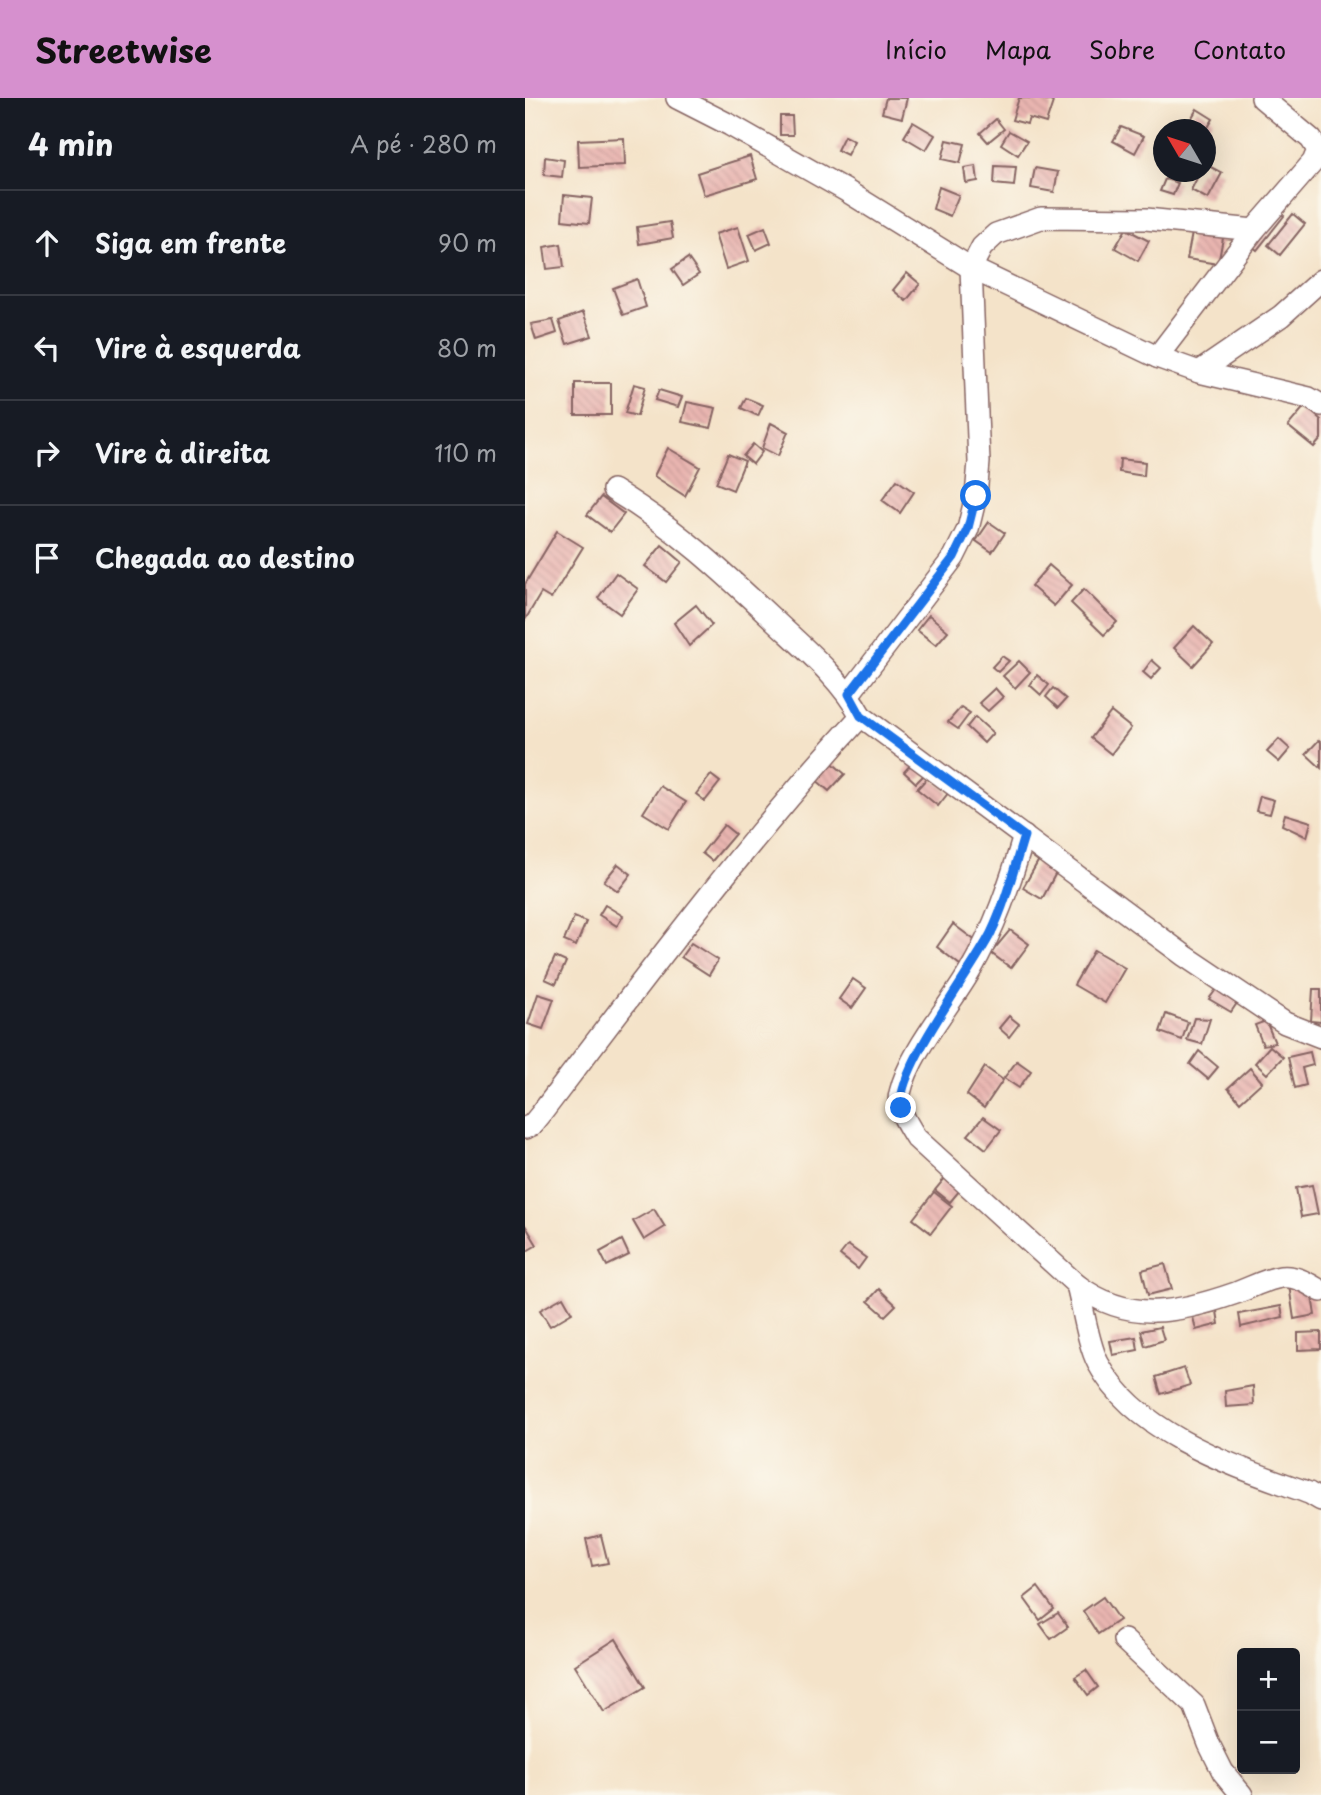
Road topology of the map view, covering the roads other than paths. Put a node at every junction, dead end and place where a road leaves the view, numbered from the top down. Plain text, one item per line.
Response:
1 (677, 98) edge
2 (1262, 98) edge
3 (1254, 230) junction
4 (971, 268) junction
5 (1321, 280) edge
6 (1157, 357) junction
7 (1199, 372) junction
8 (1321, 405) edge
9 (613, 490) dead end
10 (849, 694) junction
11 (861, 716) junction
12 (1024, 836) junction
13 (1321, 1037) edge
14 (525, 1128) edge
15 (1077, 1285) junction
16 (1321, 1292) edge
17 (1321, 1500) edge
18 (1124, 1640) dead end
19 (1242, 1795) edge

1 - 4 street
2 - 3 street
3 - 4 street
3 - 6 street
4 - 6 street
4 - 10 street
5 - 7 street
6 - 7 street
7 - 8 street
9 - 10 street
10 - 11 street
11 - 12 street
11 - 14 street
12 - 13 street
12 - 15 street
15 - 16 street
15 - 17 street
18 - 19 street

